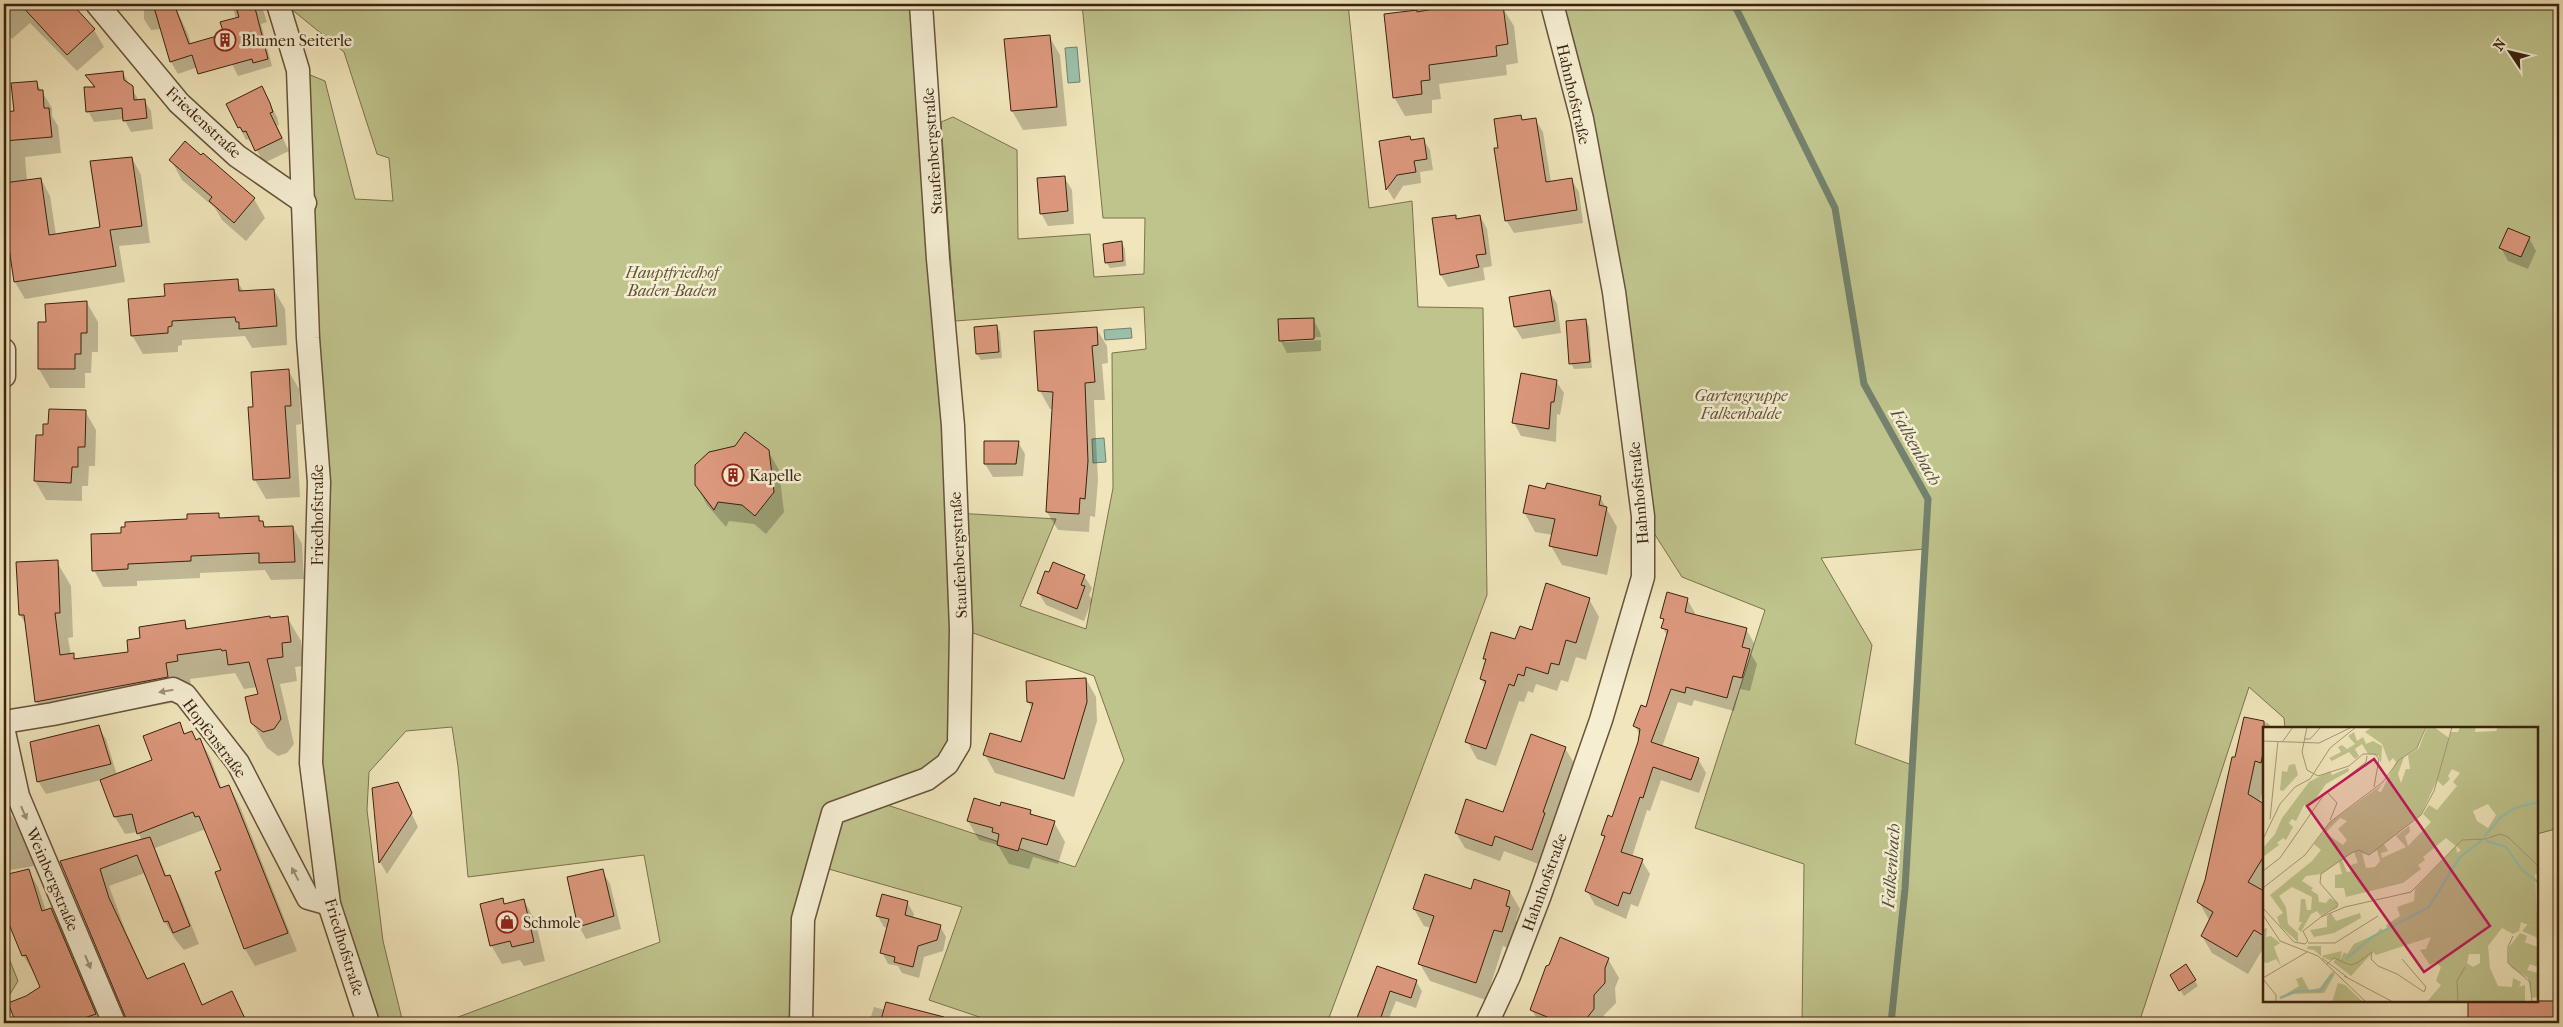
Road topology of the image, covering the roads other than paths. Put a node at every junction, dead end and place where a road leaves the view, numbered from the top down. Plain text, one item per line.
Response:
1 (97, 4) edge
2 (278, 4) edge
3 (921, 4) edge
4 (1552, 4) edge
5 (304, 203) junction
6 (4, 350) edge
7 (4, 376) edge
8 (4, 722) edge
9 (4, 732) edge
10 (329, 904) junction
11 (114, 1023) edge
12 (368, 1023) edge
13 (801, 1023) edge
14 (1487, 1023) edge

1 - 5 street, Friedenstraße
2 - 5 street, Friedhofstraße
3 - 13 street, Staufenbergstraße
4 - 14 street, Hahnhofstraße
5 - 10 street, Friedhofstraße
6 - 7 street
10 -> 8 street, Hopfenstraße
9 -> 11 street, Weinbergstraße
10 - 12 street, Friedhofstraße

